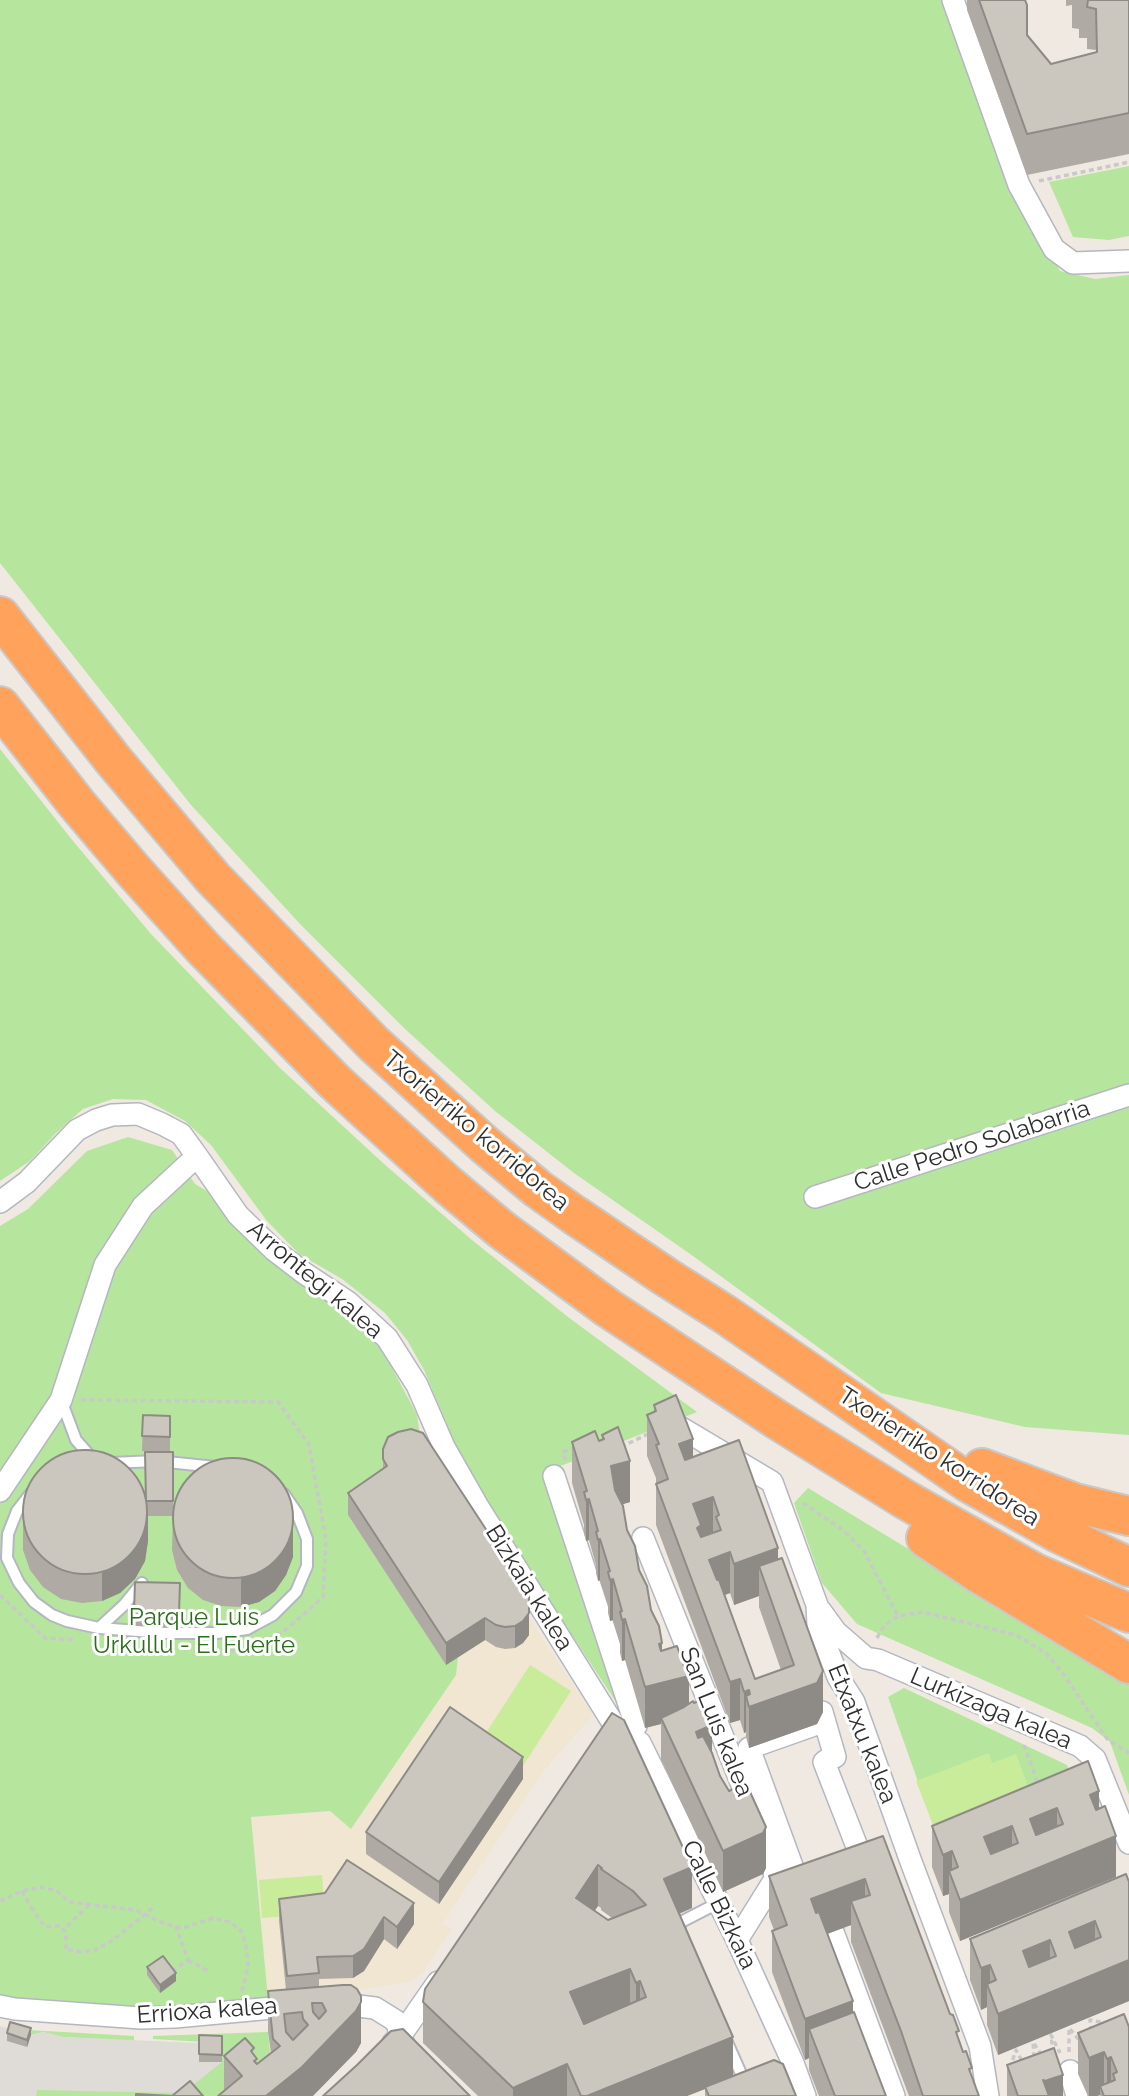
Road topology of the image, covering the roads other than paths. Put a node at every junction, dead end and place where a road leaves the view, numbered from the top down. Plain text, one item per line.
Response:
1 (953, 0) edge
2 (1129, 261) edge
3 (0, 616) edge
4 (0, 706) edge
5 (1129, 1095) edge
6 (197, 1156) junction
7 (815, 1197) dead end
8 (0, 1202) edge
9 (61, 1400) junction
10 (873, 1418) junction
11 (673, 1423) edge
12 (76, 1440) junction
13 (444, 1447) joint
14 (72, 1452) edge
15 (227, 1468) edge
16 (859, 1471) junction
17 (554, 1476) road end
18 (273, 1482) edge
19 (44, 1483) edge
20 (0, 1491) edge
21 (1129, 1516) edge
22 (643, 1538) dead end
23 (1129, 1567) edge
24 (142, 1583) edge
25 (817, 1605) junction
26 (1129, 1614) edge
27 (99, 1628) junction
28 (866, 1658) junction
29 (1129, 1664) edge
30 (854, 1702) junction
31 (619, 1731) junction
32 (1129, 1843) edge
33 (718, 1903) junction
34 (806, 1903) joint
35 (833, 1932) dead end
36 (737, 1940) junction
37 (686, 1950) edge
38 (974, 1956) edge
39 (950, 1965) junction
40 (448, 1967) edge
41 (0, 2006) edge
42 (723, 2033) edge
43 (401, 2035) junction
44 (382, 2054) edge
45 (793, 2063) junction
46 (1070, 2071) dead end
47 (756, 2088) edge
48 (449, 2096) edge
49 (805, 2096) edge
50 (894, 2096) edge
51 (988, 2096) edge
52 (1077, 2096) edge

1 - 2 street
3 - 10 highway, Txorierriko korridorea
4 - 16 highway, Txorierriko korridorea
5 - 7 street, Calle Pedro Solabarria
6 - 8 street, Arrontegi kalea
6 - 9 street
6 - 13 street, Arrontegi kalea
9 - 12 lane
9 - 20 street
10 - 21 highway
10 - 23 highway, Txorierriko korridorea
11 - 25 street, Etxatxu kalea
12 - 14 lane
12 - 15 lane
13 - 31 street, Bizkaia kalea
16 - 26 highway, Txorierriko korridorea
16 - 29 highway
17 - 31 street, Bizkaia kalea
18 - 27 lane
19 - 27 lane
22 - 36 street, San Luis kalea
24 - 27 lane
25 - 28 street, Lurkizaga kalea
25 - 30 street, Etxatxu kalea
28 - 30 street
28 - 32 street, Lurkizaga kalea
30 - 39 street, Etxatxu kalea
31 - 33 street, Calle Bizkaia
33 - 36 street, Calle Bizkaia
33 - 37 lane
34 - 34 street
35 - 50 street
36 - 45 street, Calle Bizkaia
38 - 39 street
39 - 51 street, Etxatxu kalea
40 - 43 street
41 - 43 street, Errioxa kalea
42 - 47 lane
43 - 44 street
43 - 48 street, Errioxa kalea
45 - 47 street
45 - 49 street, Calle Bizkaia
46 - 52 street

